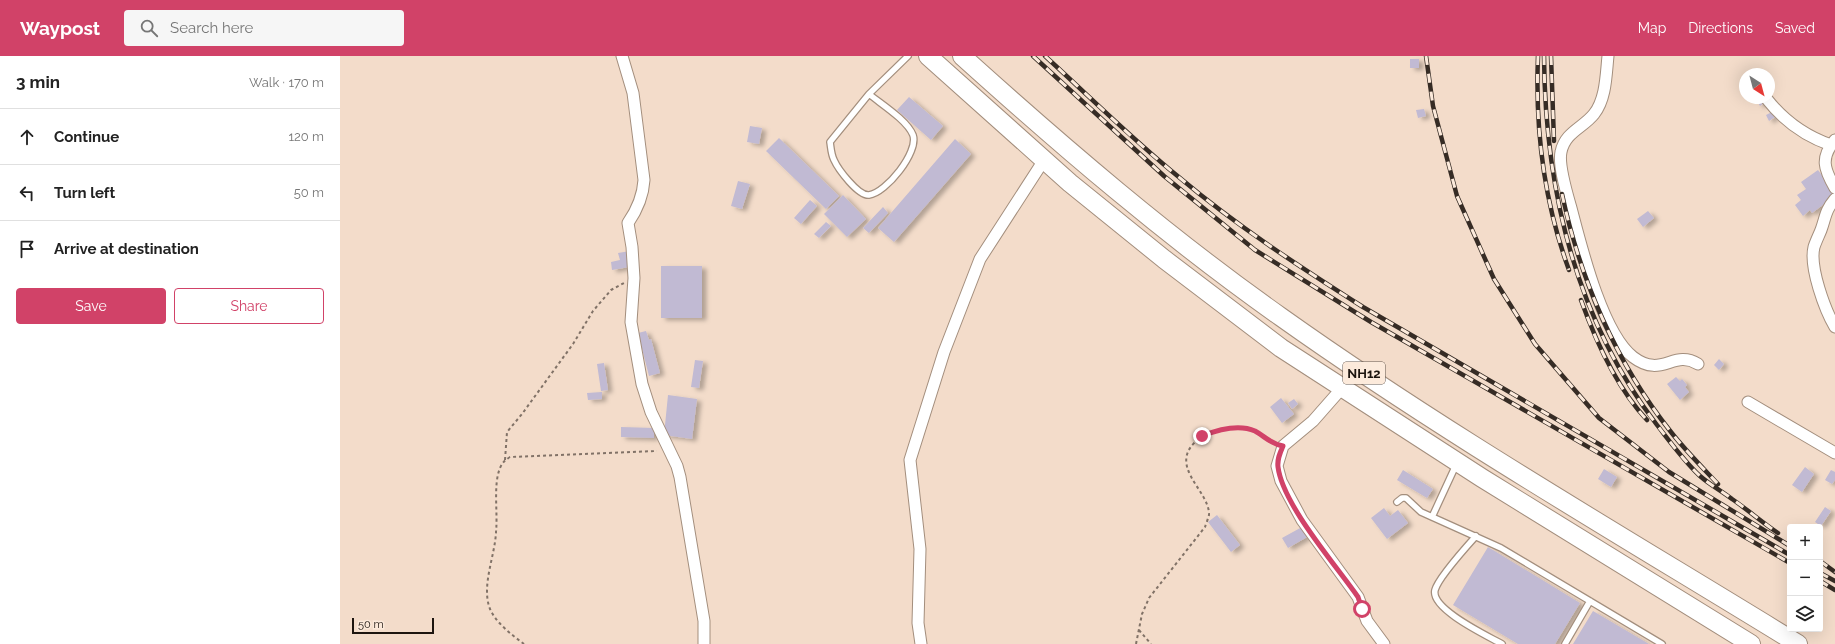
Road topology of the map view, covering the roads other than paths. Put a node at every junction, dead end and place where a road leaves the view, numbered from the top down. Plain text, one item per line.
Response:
1 (622, 56) edge
2 (908, 56) edge
3 (928, 56) edge
4 (962, 56) edge
5 (1608, 56) edge
6 (868, 94) junction
7 (1772, 104) edge
8 (1833, 142) edge
9 (1044, 160) junction
10 (1835, 188) edge
11 (1835, 199) edge
12 (1835, 327) edge
13 (1698, 364) dead end
14 (1342, 388) junction
15 (1748, 402) dead end
16 (1835, 453) edge
17 (1457, 462) junction
18 (1397, 502) dead end
19 (1432, 517) junction
20 (1476, 536) junction
21 (1590, 600) junction
22 (1748, 643) edge
23 (704, 644) edge
24 (921, 644) edge
25 (1384, 644) edge
26 (1502, 644) edge
27 (1565, 644) edge
28 (1662, 644) edge
29 (1798, 644) edge

1 - 23 street
2 - 6 lane
3 - 9 highway, NH12
4 - 29 highway, NH12
5 - 13 street
6 - 6 lane
7 - 8 street
8 - 10 street
9 - 14 highway, NH12
9 - 24 street
11 - 12 street
14 - 17 highway, NH12
14 - 25 street
15 - 16 street
17 - 19 lane
17 - 22 highway, NH12
18 - 19 lane
19 - 20 lane
20 - 21 lane
20 - 26 lane
21 - 27 lane
21 - 28 lane

